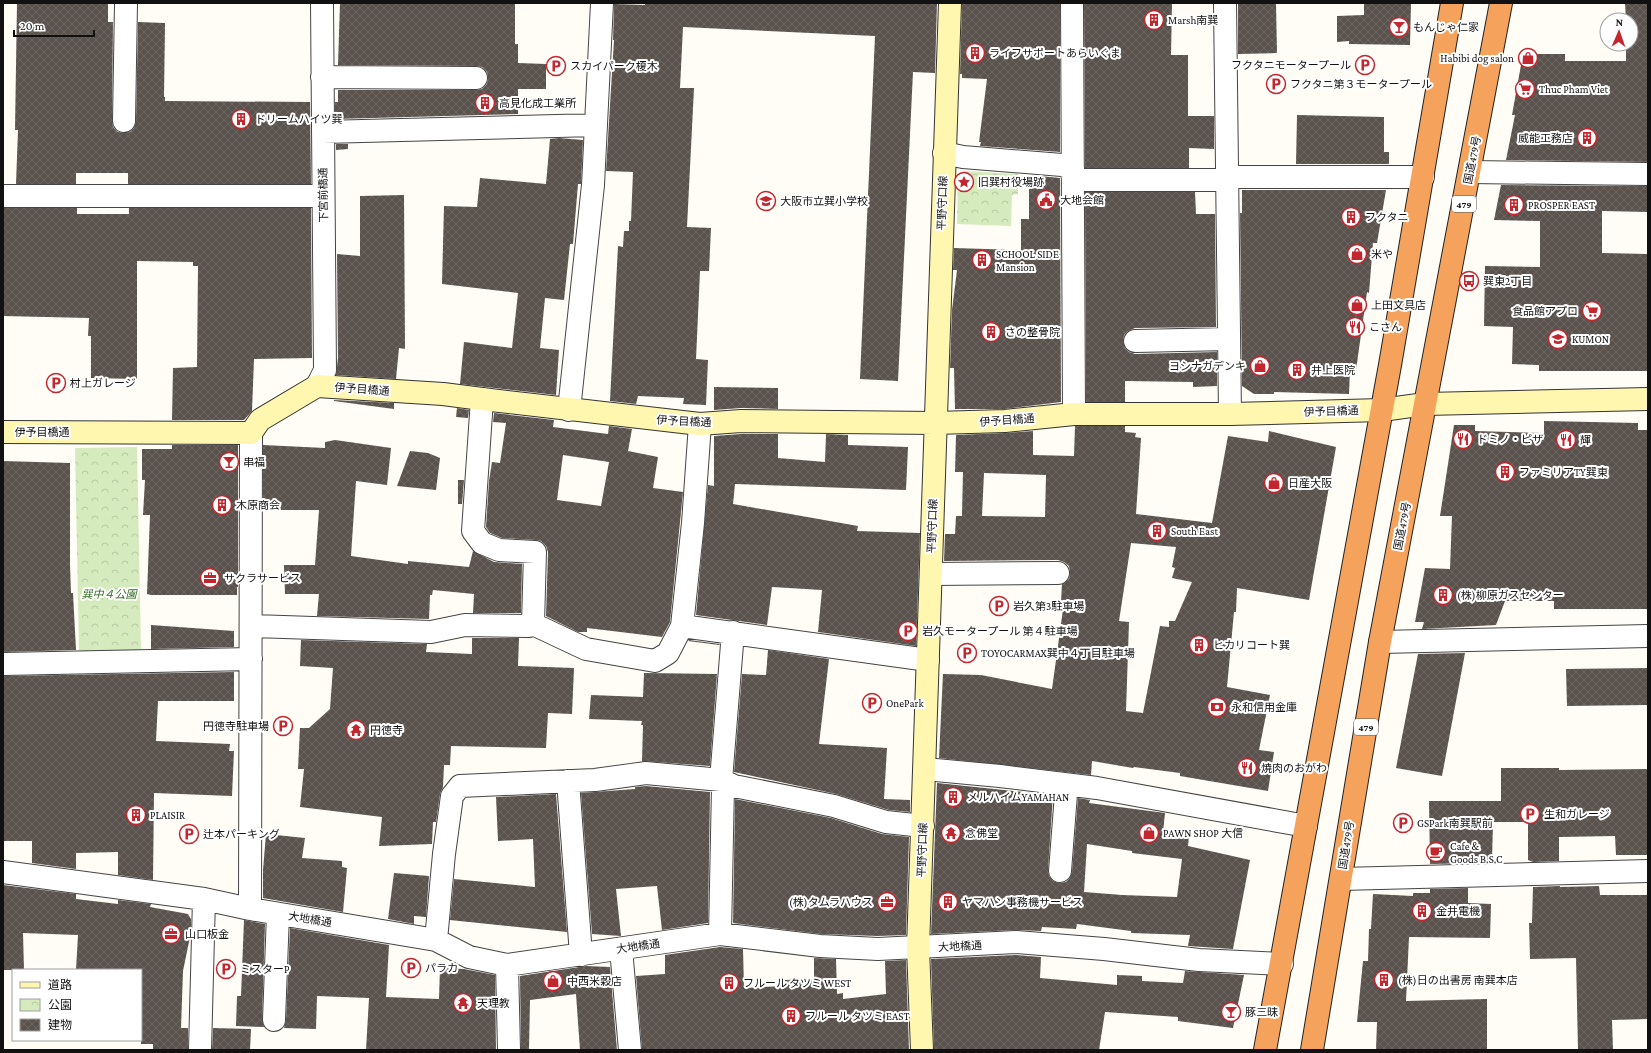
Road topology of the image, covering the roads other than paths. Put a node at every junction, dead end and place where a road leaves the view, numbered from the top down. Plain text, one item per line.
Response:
1 (126, 3) edge
2 (322, 3) edge
3 (602, 3) edge
4 (950, 3) edge
5 (1072, 3) edge
6 (1225, 3) edge
7 (1452, 3) edge
8 (1502, 3) edge
9 (322, 77) junction
10 (476, 78) dead end
11 (124, 121) dead end
12 (596, 125) junction
13 (323, 132) junction
14 (944, 153) junction
15 (1470, 172) junction
16 (1648, 174) edge
17 (1073, 175) junction
18 (1423, 177) junction
19 (1227, 179) junction
20 (3, 196) edge
21 (324, 196) junction
22 (1229, 339) junction
23 (1135, 341) dead end
24 (317, 386) junction
25 (1648, 399) edge
26 (482, 400) junction
27 (1425, 404) junction
28 (569, 410) junction
29 (1382, 410) junction
30 (1074, 414) junction
31 (1230, 414) junction
32 (935, 423) junction
33 (700, 424) junction
34 (3, 432) edge
35 (251, 433) junction
36 (1058, 573) dead end
37 (931, 574) junction
38 (533, 624) junction
39 (252, 626) junction
40 (682, 626) junction
41 (733, 632) junction
42 (1648, 636) edge
43 (1380, 642) junction
44 (252, 659) junction
45 (928, 660) junction
46 (3, 664) edge
47 (925, 769) junction
48 (721, 780) junction
49 (568, 781) junction
50 (1072, 785) junction
51 (923, 826) junction
52 (1306, 826) junction
53 (1060, 871) dead end
54 (1648, 871) edge
55 (3, 872) edge
56 (1340, 879) junction
57 (204, 899) junction
58 (250, 909) junction
59 (278, 914) junction
60 (720, 934) junction
61 (436, 940) junction
62 (918, 948) junction
63 (621, 949) junction
64 (581, 955) junction
65 (1282, 964) junction
66 (507, 965) junction
67 (274, 1020) dead end
68 (200, 1050) edge
69 (508, 1050) edge
70 (630, 1050) edge
71 (922, 1050) edge
72 (1266, 1050) edge
73 (1312, 1050) edge

1 - 11 street
2 - 9 street, 下宮前橋通
3 - 12 street
4 - 14 street, 平野守口線
5 - 17 street
6 - 19 street
7 - 18 highway
8 - 15 highway, 国道479号 / 479
9 - 10 street
9 - 13 street, 下宮前橋通
12 - 13 street
12 - 28 street
13 - 21 street, 下宮前橋通
14 - 17 street
14 - 32 street, 平野守口線
15 - 16 street
15 - 27 highway, 国道479号 / 479
17 - 19 street
17 - 30 street
18 - 19 street
18 - 29 highway
19 - 22 street
20 - 21 street
21 - 24 street, 下宮前橋通
22 - 23 street
22 - 31 street
24 - 26 street, 伊予目橋通
24 - 35 street
25 - 27 street
26 - 28 street, 伊予目橋通
26 - 38 street
27 - 29 street, 伊予目橋通
27 - 43 highway, 国道479号 / 479
28 - 33 street, 伊予目橋通
29 - 31 street, 伊予目橋通
29 - 52 highway
30 - 31 street, 伊予目橋通
30 - 32 street, 伊予目橋通
32 - 33 street, 伊予目橋通
32 - 37 street, 平野守口線
33 - 40 street
34 - 35 street, 伊予目橋通
35 - 39 street
36 - 37 street
37 - 45 street, 平野守口線
38 - 39 street
38 - 40 street
39 - 44 street
40 - 41 street
41 - 45 street
41 - 48 street
42 - 43 street
43 - 56 highway, 国道479号 / 479
44 - 46 street
44 - 58 street
45 - 47 street, 平野守口線
47 - 50 street
47 - 51 street, 平野守口線
48 - 49 street
48 - 51 street
48 - 60 street
49 - 61 street
49 - 64 street
50 - 52 street
50 - 53 street
51 - 62 street, 平野守口線
52 - 65 highway
54 - 56 street
55 - 57 street, 大地橋通
56 - 73 highway, 国道479号 / 479
57 - 58 street, 大地橋通
57 - 68 street
58 - 59 street, 大地橋通
59 - 61 street, 大地橋通
59 - 67 street
60 - 62 street, 大地橋通
60 - 63 street, 大地橋通
61 - 66 street, 大地橋通
62 - 65 street, 大地橋通
62 - 71 street, 平野守口線
63 - 64 street, 大地橋通
63 - 70 street
64 - 66 street, 大地橋通
65 - 72 highway
66 - 69 street

